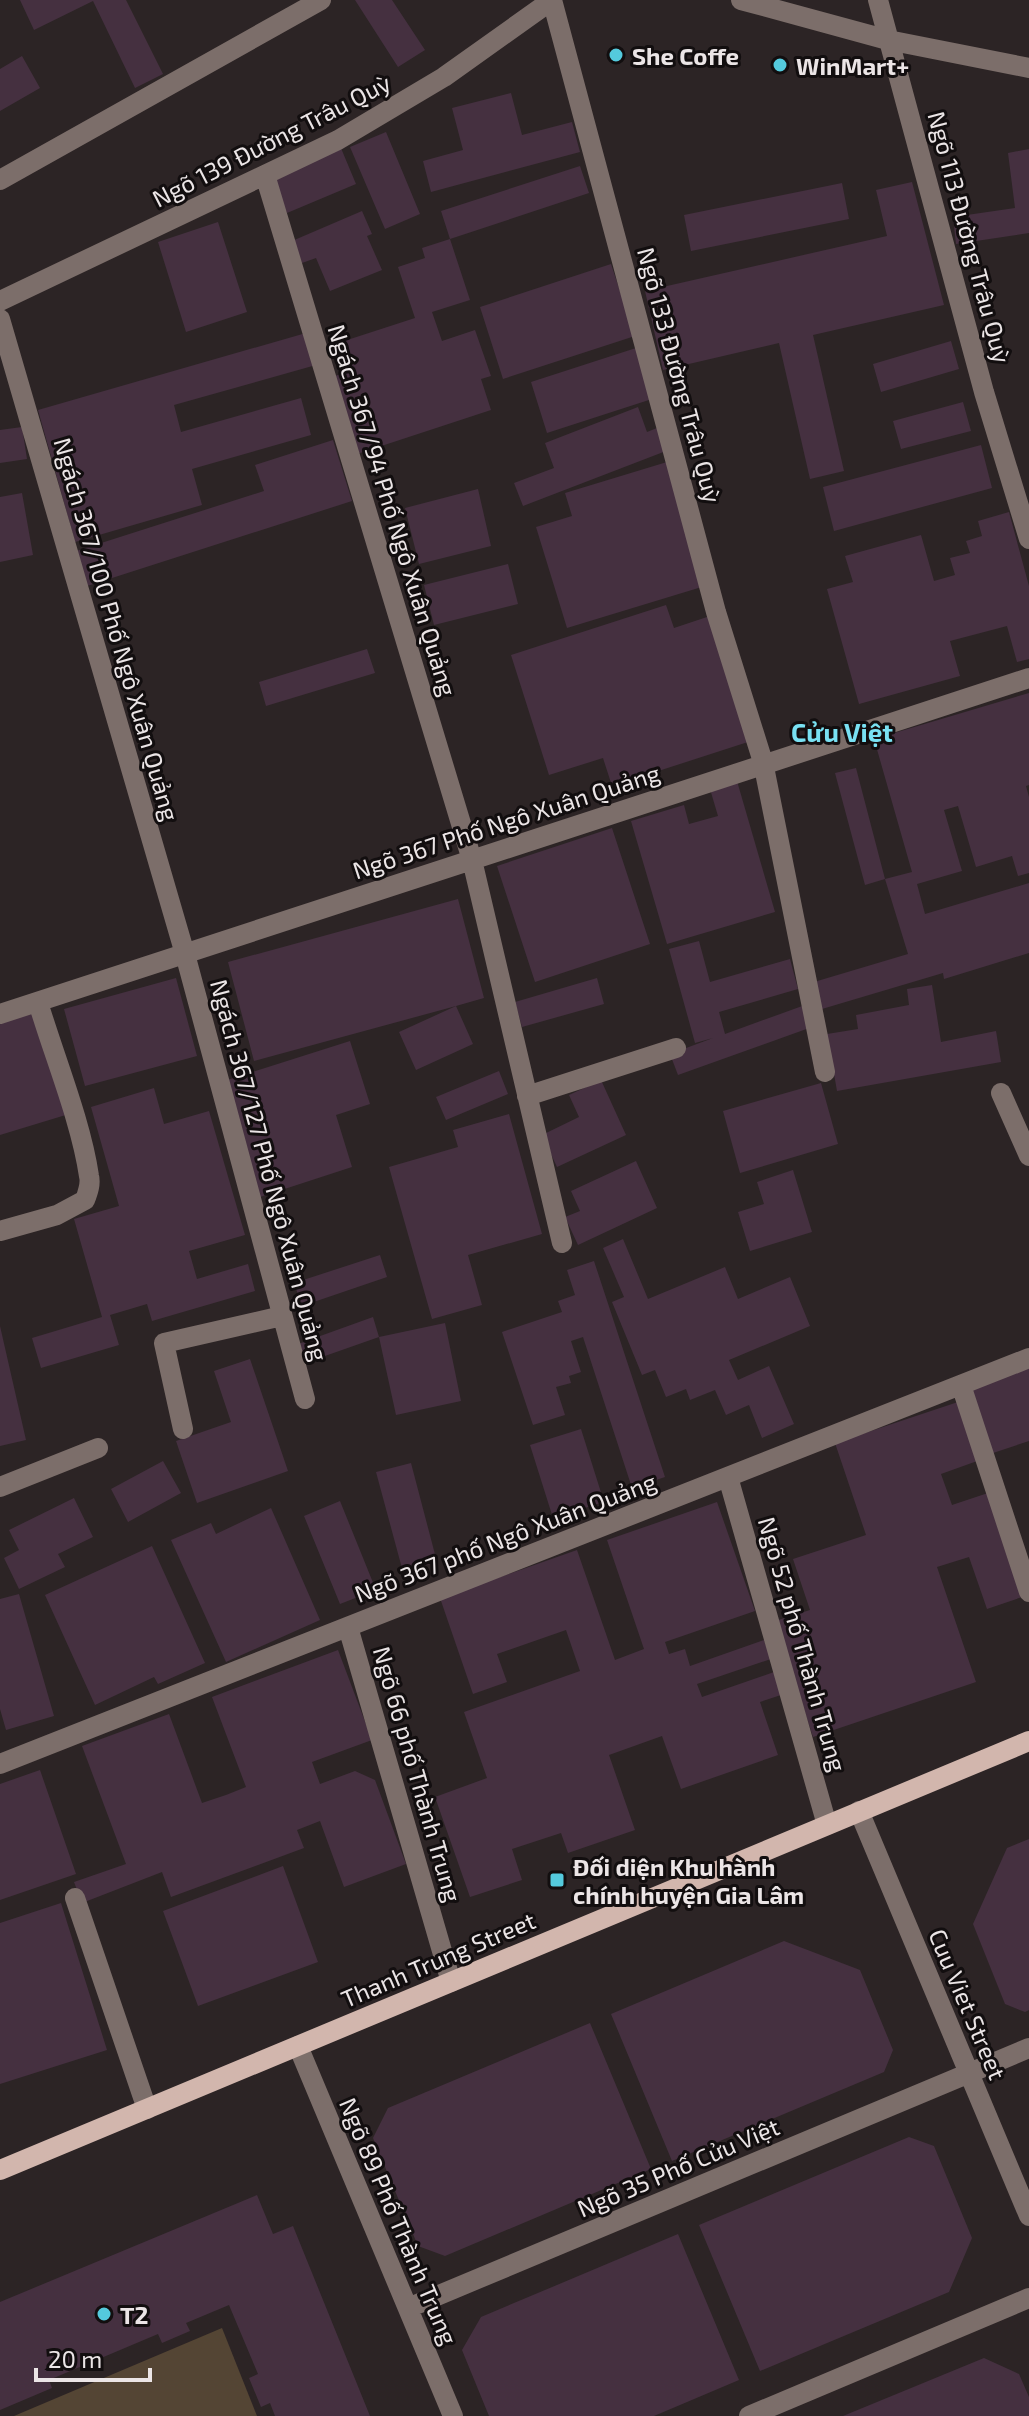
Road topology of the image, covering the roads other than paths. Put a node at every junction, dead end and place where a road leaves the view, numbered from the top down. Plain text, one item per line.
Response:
1 (321, 0) edge
2 (552, 0) edge
3 (741, 0) edge
4 (878, 0) edge
5 (888, 40) junction
6 (1029, 68) edge
7 (265, 175) junction
8 (0, 180) edge
9 (0, 301) edge
10 (0, 319) edge
11 (1029, 539) edge
12 (1029, 678) edge
13 (763, 762) junction
14 (472, 860) junction
15 (185, 954) junction
16 (38, 1002) junction
17 (0, 1013) edge
18 (676, 1048) dead end
19 (825, 1072) dead end
20 (1001, 1093) dead end
21 (527, 1096) junction
22 (1029, 1156) edge
23 (0, 1231) edge
24 (562, 1243) dead end
25 (282, 1316) junction
26 (1029, 1358) edge
27 (961, 1385) junction
28 (305, 1399) dead end
29 (183, 1429) dead end
30 (98, 1448) dead end
31 (728, 1477) junction
32 (0, 1487) edge
33 (1029, 1592) edge
34 (348, 1627) junction
35 (1029, 1741) edge
36 (0, 1764) edge
37 (859, 1811) junction
38 (827, 1825) junction
39 (75, 1898) dead end
40 (451, 1982) junction
41 (298, 2046) junction
42 (1029, 2048) edge
43 (969, 2073) junction
44 (147, 2109) junction
45 (0, 2170) edge
46 (1029, 2216) edge
47 (1029, 2298) edge
48 (408, 2308) junction
49 (453, 2416) edge
50 (749, 2416) edge

1 - 8 street
2 - 7 street, Ngõ 139 Đường Trâu Quỳ
2 - 13 street, Ngõ 133 Đường Trâu Quỳ
3 - 5 street
4 - 5 street, Ngõ 113 Đường Trâu Quỳ
5 - 6 street
5 - 11 street, Ngõ 113 Đường Trâu Quỳ
7 - 9 street, Ngõ 139 Đường Trâu Quỳ
7 - 14 street, Ngách 367/94 Phố Ngô Xuân Quảng
10 - 15 street, Ngách 367/100 Phố Ngô Xuân Quảng
12 - 13 street, Ngõ 367 Phố Ngô Xuân Quảng
13 - 14 street, Ngõ 367 Phố Ngô Xuân Quảng
13 - 19 street, Ngõ 133 Đường Trâu Quỳ
14 - 15 street, Ngõ 367 Phố Ngô Xuân Quảng
14 - 21 street, Ngách 367/94 Phố Ngô Xuân Quảng
15 - 16 street, Ngõ 367 Phố Ngô Xuân Quảng
15 - 25 street, Ngách 367/127 Phố Ngô Xuân Quảng
16 - 17 street, Ngõ 367 Phố Ngô Xuân Quảng
16 - 23 street
18 - 21 street
20 - 22 street
21 - 24 street, Ngách 367/94 Phố Ngô Xuân Quảng
25 - 28 street, Ngách 367/127 Phố Ngô Xuân Quảng
25 - 29 street, Ngách 367/127 Phố Ngô Xuân Quảng
26 - 27 street, Ngõ 367 phố Ngô Xuân Quảng
27 - 31 street, Ngõ 367 phố Ngô Xuân Quảng
27 - 33 street
30 - 32 street
31 - 34 street, Ngõ 367 phố Ngô Xuân Quảng
31 - 38 street, Ngõ 52 phố Thành Trung
34 - 36 street, Ngõ 367 phố Ngô Xuân Quảng
34 - 40 street, Ngõ 66 phố Thành Trung
35 - 37 main road, Thanh Trung Street
37 - 38 main road, Thanh Trung Street
37 - 43 street, Cuu Viet Street
38 - 40 main road, Thanh Trung Street
39 - 44 street
40 - 41 main road, Thanh Trung Street
41 - 44 main road, Thanh Trung Street
41 - 48 street, Ngõ 89 Phố Thành Trung
42 - 43 street, Ngõ 35 Phố Cửu Việt
43 - 46 street, Cuu Viet Street
43 - 48 street, Ngõ 35 Phố Cửu Việt
44 - 45 main road, Thanh Trung Street
47 - 50 street
48 - 49 street, Ngõ 89 Phố Thành Trung

